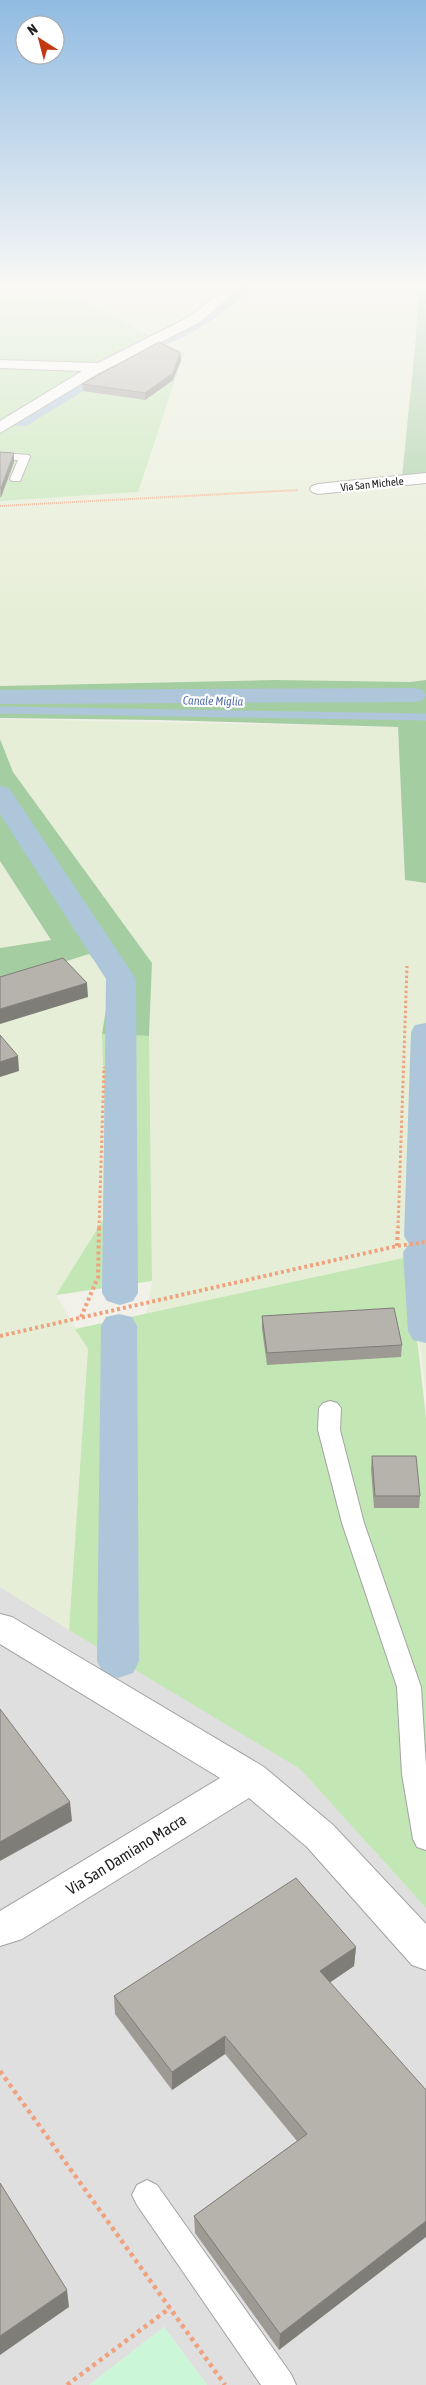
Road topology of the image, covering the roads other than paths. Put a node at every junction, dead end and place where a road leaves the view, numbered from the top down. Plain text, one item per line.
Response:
1 (47, 397) edge
2 (0, 428) edge
3 (0, 456) edge
4 (426, 478) edge
5 (16, 479) dead end
6 (318, 489) road end
7 (330, 1408) dead end
8 (0, 1627) edge
9 (251, 1778) junction
10 (426, 1839) edge
11 (0, 1929) edge
12 (426, 1952) edge
13 (146, 2195) dead end
14 (280, 2385) edge

1 - 2 street
3 - 5 lane
4 - 6 street, Via San Michele
7 - 10 lane
8 - 9 street
9 - 11 street, Via San Damiano Macra
9 - 12 street
13 - 14 lane

